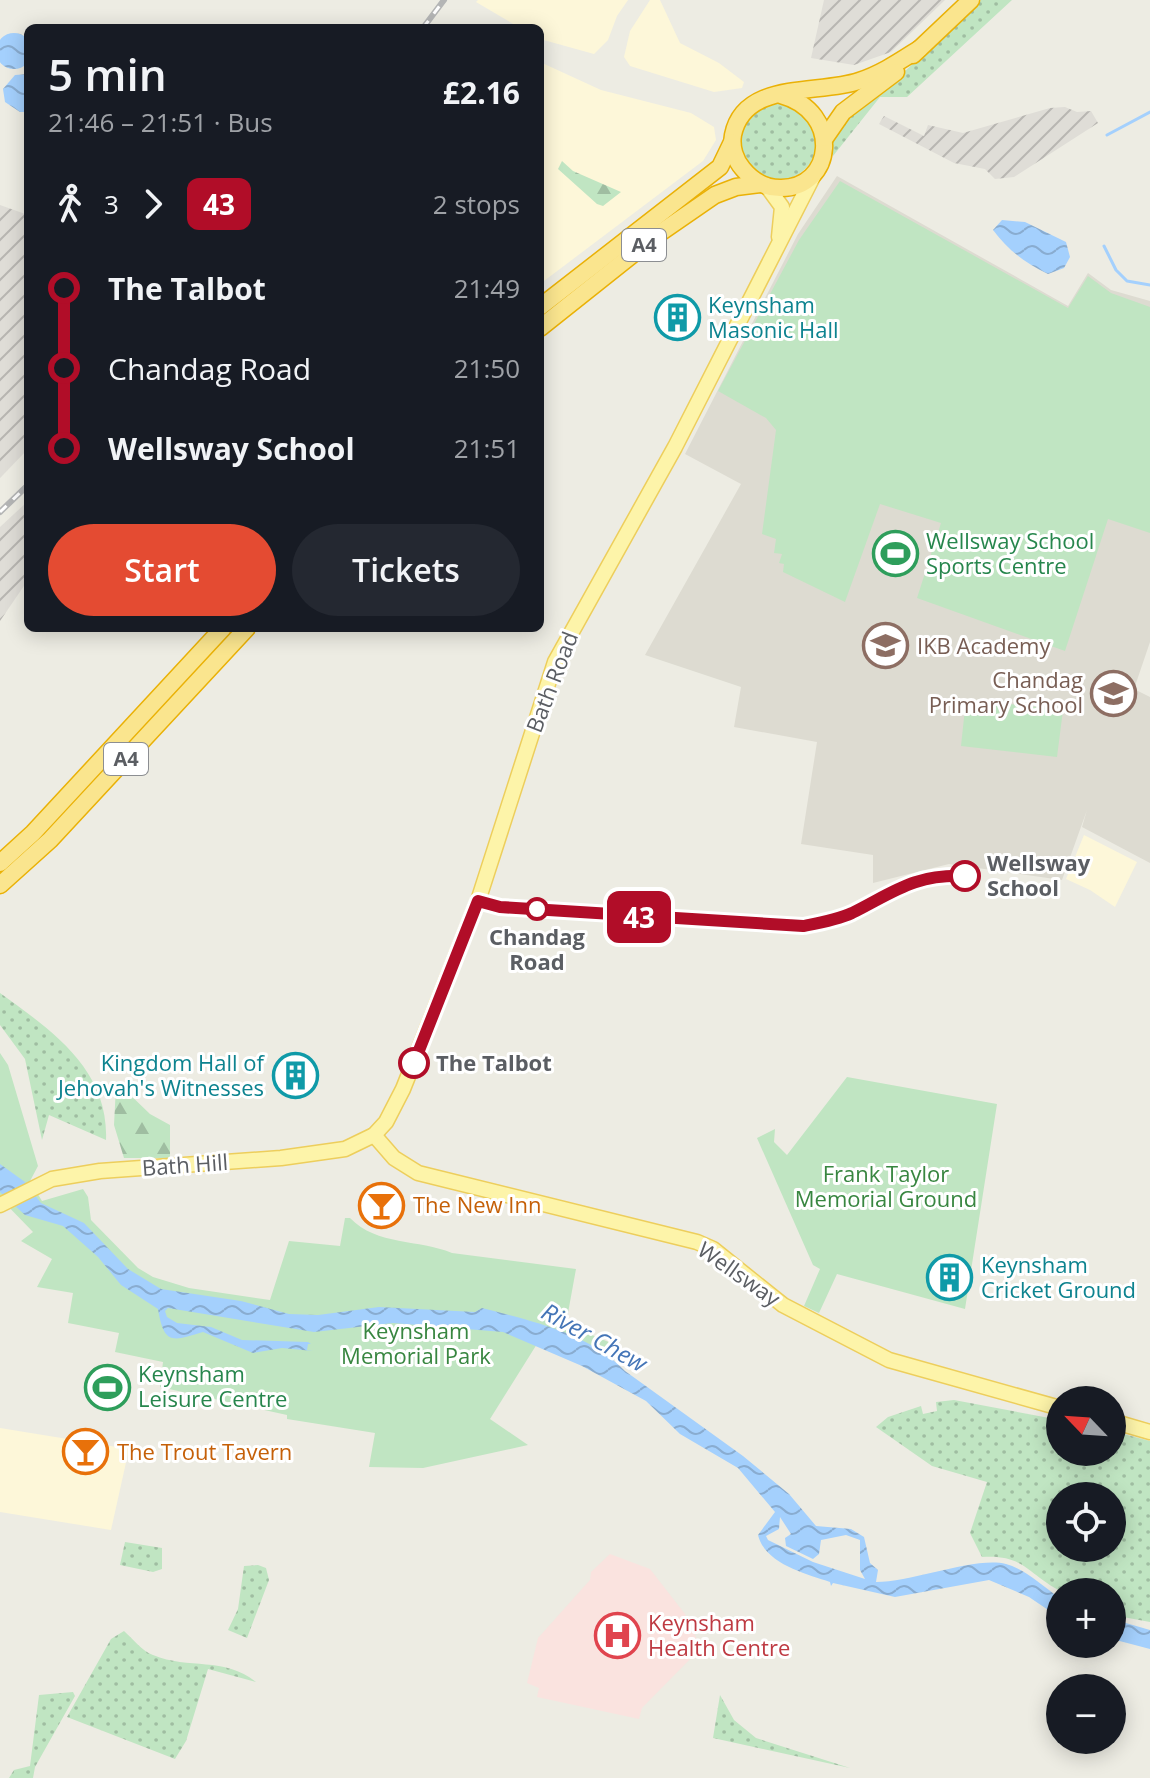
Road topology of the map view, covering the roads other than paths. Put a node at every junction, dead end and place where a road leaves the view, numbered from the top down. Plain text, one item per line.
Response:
1 (971, 0) edge
2 (919, 49) junction
3 (781, 95) junction
4 (825, 138) junction
5 (733, 141) junction
6 (818, 167) junction
7 (763, 185) junction
8 (776, 249) junction
9 (544, 304) edge
10 (544, 325) edge
11 (219, 632) edge
12 (243, 632) edge
13 (0, 863) edge
14 (0, 885) edge
15 (374, 1135) junction
16 (1, 1204) edge
17 (1046, 1404) edge
18 (1126, 1425) edge
19 (1150, 1432) edge

1 - 2 highway, A4
2 - 3 highway, A4
2 - 4 highway, A4
3 - 4 highway
3 - 5 highway, A4
4 - 6 highway, A4
5 - 7 highway
5 - 9 highway, A4
6 - 7 highway, A4
6 - 8 main road, Bath Road
7 - 8 main road, Bath Road
7 - 10 highway, A4
8 - 15 main road, Bath Road
11 - 13 highway, A4
12 - 14 highway, A4
15 - 16 main road, Bath Hill
15 - 17 main road, Wellsway
18 - 19 main road

